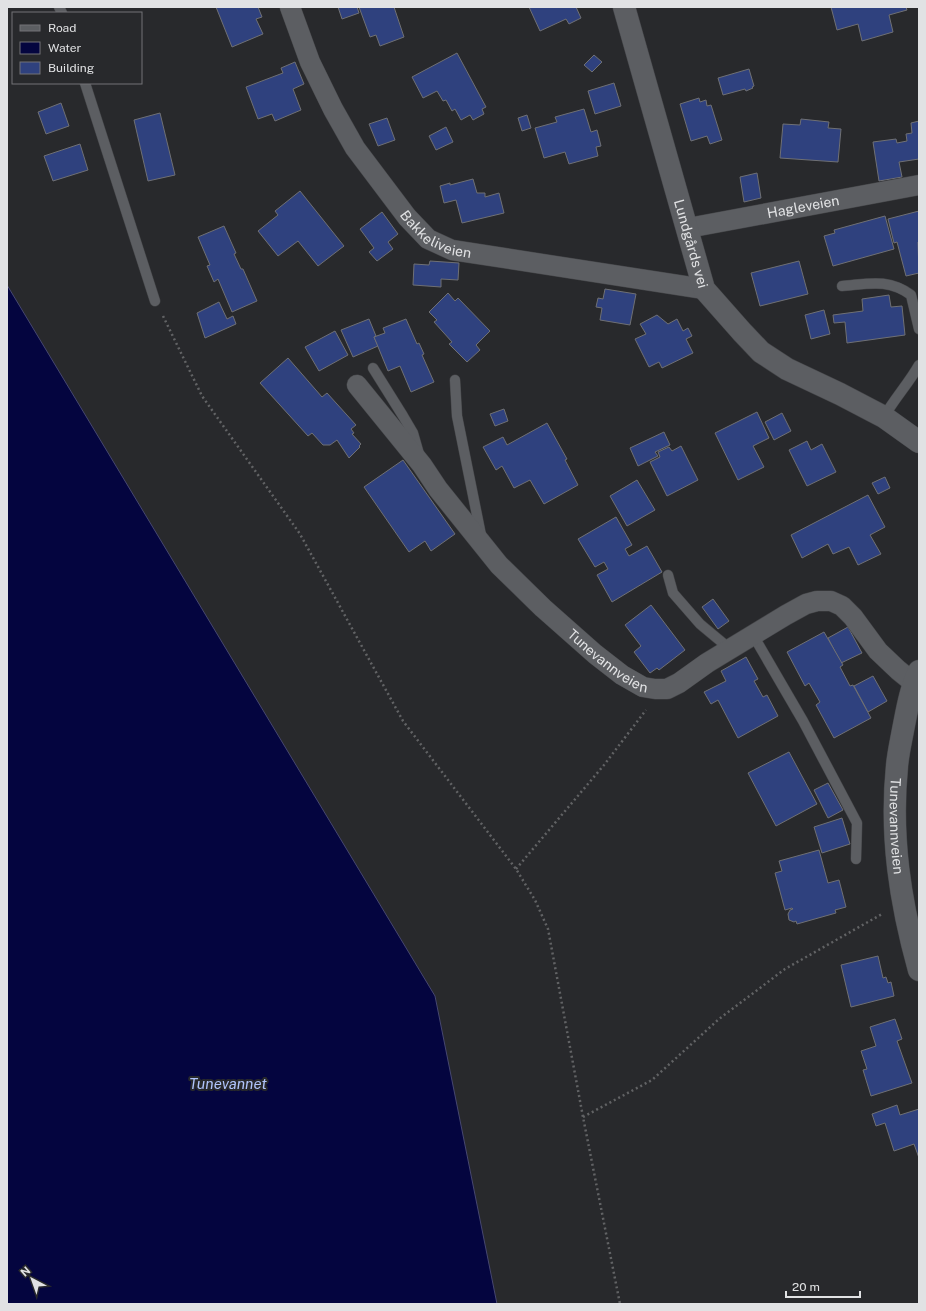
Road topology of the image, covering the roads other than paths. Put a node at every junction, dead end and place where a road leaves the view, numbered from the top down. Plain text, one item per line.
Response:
1 (290, 7) edge
2 (624, 7) edge
3 (86, 84) edge
4 (919, 185) edge
5 (688, 228) junction
6 (842, 286) dead end
7 (704, 289) junction
8 (155, 301) road end
9 (919, 329) edge
10 (919, 365) edge
11 (372, 368) dead end
12 (455, 380) dead end
13 (357, 385) dead end
14 (884, 417) junction
15 (919, 442) edge
16 (422, 465) junction
17 (483, 547) junction
18 (668, 575) dead end
19 (753, 634) junction
20 (730, 649) junction
21 (916, 677) edge
22 (856, 859) dead end
23 (919, 970) edge

1 - 7 street, Bakkeliveien
2 - 5 street, Lundgårds vei
3 - 8 lane
4 - 5 street, Hagleveien
5 - 7 street, Lundgårds vei
6 - 9 lane
7 - 14 street, Lundgårds vei
10 - 14 lane
11 - 16 lane
12 - 17 lane
13 - 16 street, Tunevannveien
14 - 15 street, Lundgårds vei
16 - 17 street, Tunevannveien
17 - 20 street, Tunevannveien
18 - 20 lane
19 - 20 street, Tunevannveien
19 - 21 street, Tunevannveien
19 - 22 lane
21 - 23 street, Tunevannveien

